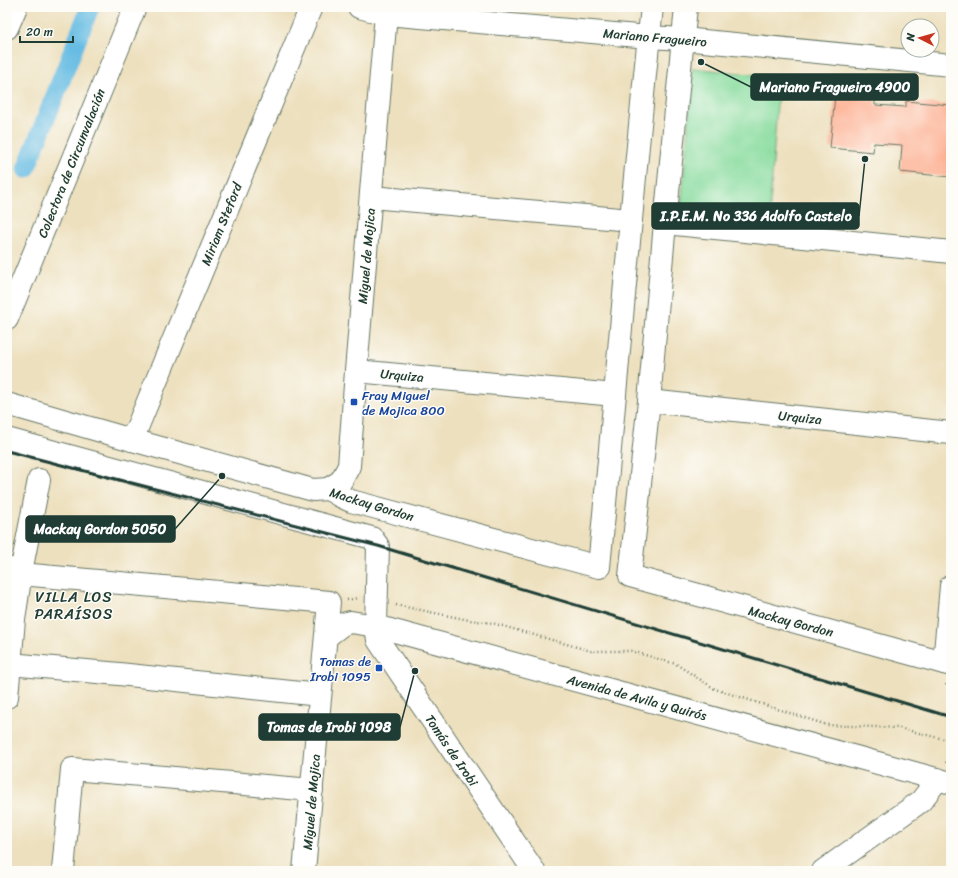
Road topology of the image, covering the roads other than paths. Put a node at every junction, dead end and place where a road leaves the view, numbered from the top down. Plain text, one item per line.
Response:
1 (16, 7) edge
2 (134, 7) edge
3 (311, 7) edge
4 (359, 7) edge
5 (652, 7) edge
6 (686, 7) edge
7 (386, 11) edge
8 (7, 28) edge
9 (649, 37) junction
10 (683, 39) junction
11 (951, 65) edge
12 (371, 198) junction
13 (630, 220) junction
14 (665, 223) junction
15 (951, 252) edge
16 (7, 319) edge
17 (356, 371) junction
18 (615, 395) junction
19 (649, 401) junction
20 (7, 404) edge
21 (951, 433) edge
22 (7, 439) edge
23 (132, 440) junction
24 (38, 480) dead end
25 (328, 489) junction
26 (349, 500) junction
27 (342, 530) junction
28 (14, 570) edge
29 (951, 586) edge
30 (376, 626) junction
31 (326, 636) junction
32 (10, 664) junction
33 (947, 664) edge
34 (320, 694) junction
35 (7, 697) edge
36 (945, 781) edge
37 (312, 790) junction
38 (63, 871) edge
39 (304, 871) edge
40 (534, 871) edge
41 (823, 871) edge

1 - 8 main road
2 - 16 main road, Colectora de Circunvalación
3 - 23 main road, Miriam Steford
4 - 7 main road, Mariano Fragueiro
5 - 9 main road
6 - 10 main road
7 - 9 main road, Mariano Fragueiro
7 - 12 main road, Miguel de Mojica
9 - 10 main road, Mariano Fragueiro
9 - 13 main road
10 - 11 main road, Mariano Fragueiro
10 - 14 main road
12 - 13 main road
12 - 17 main road, Miguel de Mojica
13 - 18 main road
14 - 15 main road
14 - 19 main road
17 - 18 main road, Urquiza
17 - 25 main road, Miguel de Mojica
18 - 26 main road, Mackay Gordon
19 - 21 main road, Urquiza
19 - 33 main road, Mackay Gordon
20 - 23 main road, Mackay Gordon
22 - 27 main road, Tomás de Irobi
23 - 25 main road, Mackay Gordon
24 - 28 main road
25 - 26 main road, Mackay Gordon
26 - 27 main road
27 - 30 main road, Tomás de Irobi
28 - 31 main road, Miguel de Mojica
28 - 32 main road
29 - 33 main road
30 - 31 main road, Avenida de Avila y Quirós
30 - 36 main road, Avenida de Avila y Quirós
30 - 40 main road, Tomás de Irobi
31 - 34 main road, Miguel de Mojica
32 - 34 main road
32 - 35 main road
34 - 37 main road, Miguel de Mojica
36 - 41 main road
37 - 38 main road
37 - 39 main road, Miguel de Mojica

